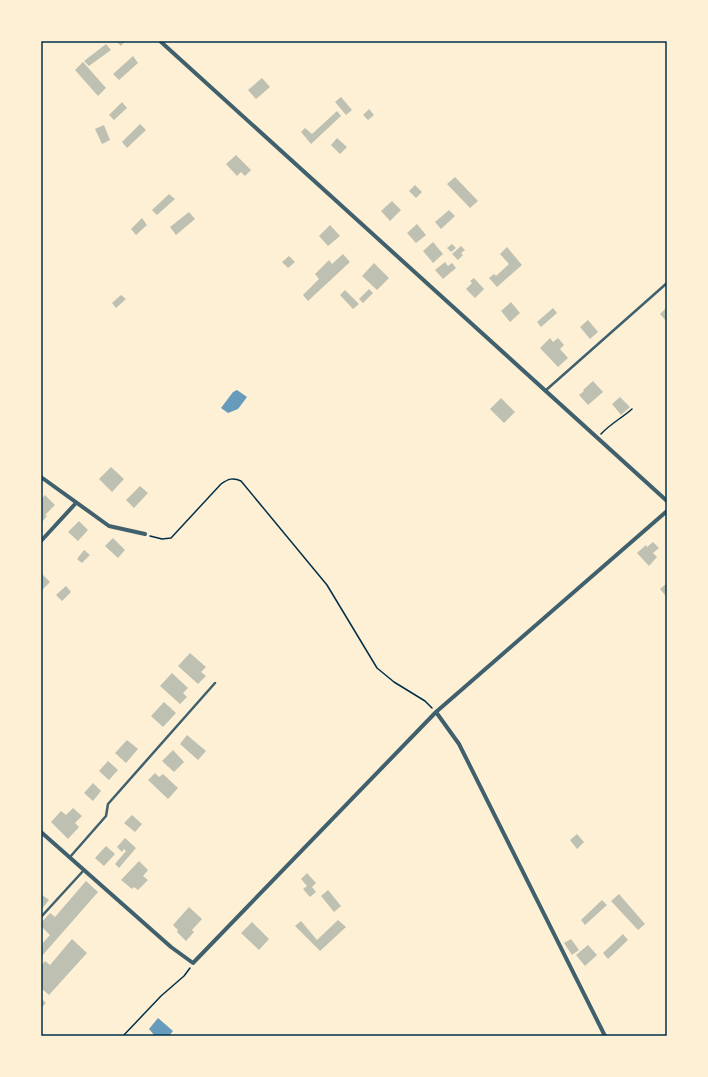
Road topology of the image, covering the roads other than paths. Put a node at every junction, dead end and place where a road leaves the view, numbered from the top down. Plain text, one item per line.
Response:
1 (160, 41) edge
2 (667, 283) edge
3 (545, 391) junction
4 (41, 477) edge
5 (667, 501) edge
6 (76, 503) junction
7 (667, 511) edge
8 (145, 534) road end
9 (41, 542) edge
10 (215, 683) dead end
11 (436, 712) junction
12 (41, 832) edge
13 (70, 857) junction
14 (84, 870) junction
15 (41, 917) edge
16 (605, 1036) edge

1 - 3 street
2 - 3 lane
3 - 5 street
4 - 6 street
6 - 8 street
6 - 9 street
7 - 11 street
10 - 13 lane
11 - 14 street
11 - 16 street
12 - 13 street
13 - 14 street
14 - 15 lane

